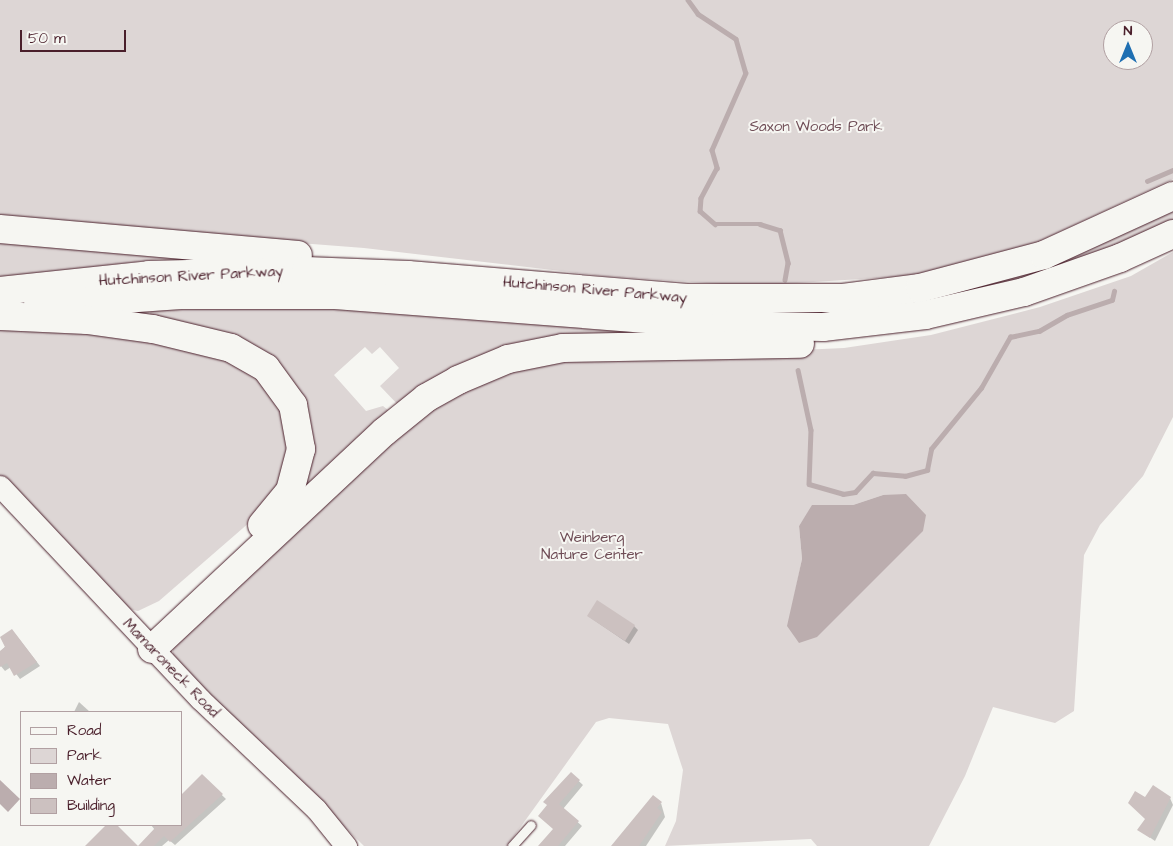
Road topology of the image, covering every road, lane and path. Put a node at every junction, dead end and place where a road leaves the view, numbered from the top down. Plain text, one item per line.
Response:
1 (1173, 196) edge
2 (0, 229) edge
3 (1173, 234) edge
4 (462, 279) junction
5 (0, 291) edge
6 (974, 305) junction
7 (0, 309) edge
8 (0, 316) edge
9 (0, 486) edge
10 (145, 642) junction
11 (531, 825) dead end
12 (346, 846) edge
13 (512, 846) edge

1 - 4 highway, Hutchinson River Parkway
2 - 4 highway
3 - 6 highway, Hutchinson River Parkway
4 - 5 highway, Hutchinson River Parkway
6 - 7 highway, Hutchinson River Parkway
6 - 10 highway
8 - 10 highway
9 - 10 street, Mamaroneck Road
10 - 12 street, Mamaroneck Road
11 - 13 lane

